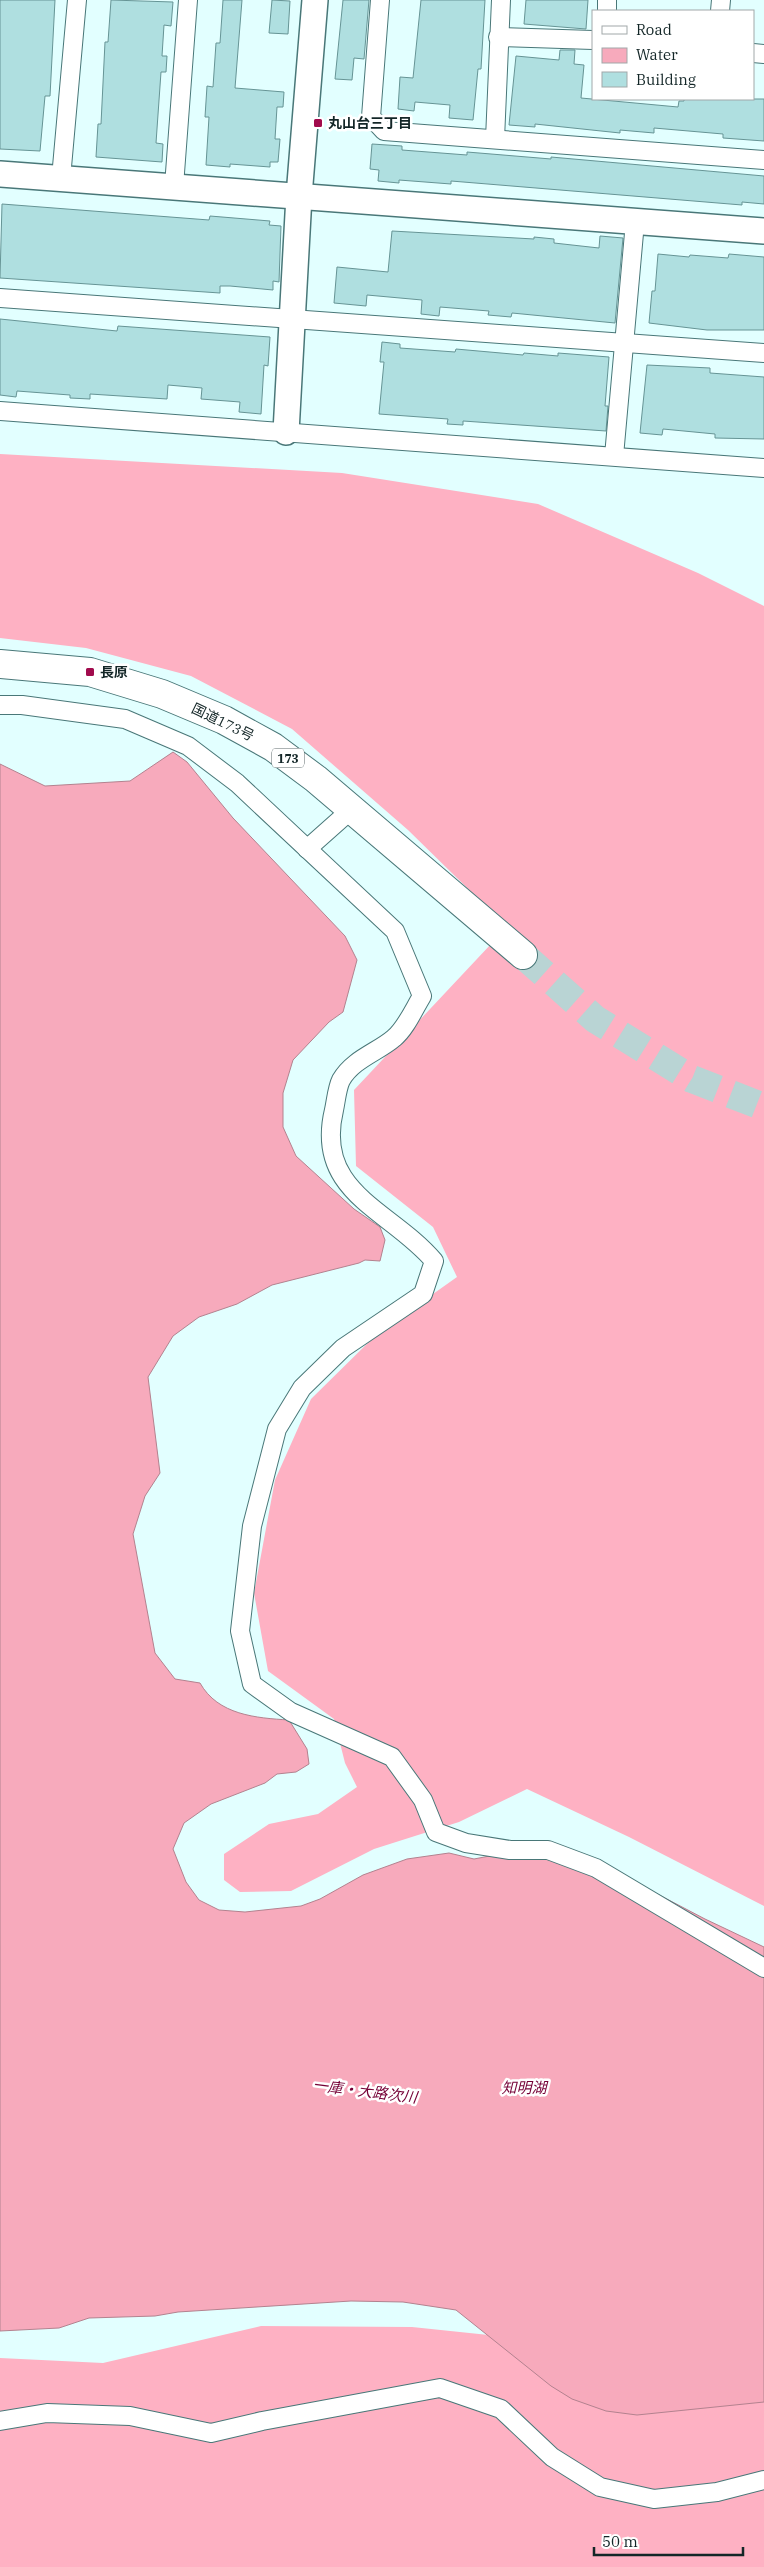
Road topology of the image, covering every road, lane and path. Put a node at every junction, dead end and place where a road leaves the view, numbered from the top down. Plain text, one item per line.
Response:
1 (77, 0) edge
2 (188, 0) edge
3 (314, 0) edge
4 (380, 0) edge
5 (501, 0) edge
6 (498, 37) junction
7 (592, 40) edge
8 (494, 140) junction
9 (764, 160) edge
10 (0, 174) edge
11 (61, 178) junction
12 (174, 186) junction
13 (300, 196) junction
14 (634, 222) junction
15 (764, 231) edge
16 (0, 298) edge
17 (294, 319) junction
18 (623, 344) junction
19 (764, 353) edge
20 (0, 411) edge
21 (286, 432) junction
22 (614, 456) junction
23 (764, 468) edge
24 (0, 664) edge
25 (0, 705) edge
26 (352, 809) junction
27 (307, 849) junction
28 (523, 955) tunnel mouth
29 (764, 1968) edge
30 (0, 2421) edge
31 (764, 2480) edge

1 - 11 street
2 - 12 street
3 - 13 street
4 - 8 street
5 - 6 street
6 - 7 street
6 - 8 street
8 - 9 street
10 - 11 street
11 - 12 street
12 - 13 street
13 - 14 street
13 - 17 street
14 - 15 street
14 - 18 street
16 - 17 street
17 - 18 street
17 - 21 street
18 - 19 street
18 - 22 street
20 - 21 street
21 - 22 street
22 - 23 street
24 - 26 highway, 国道173号 / 173
25 - 27 street
26 - 27 street
26 - 28 highway, 国道173号 / 173
27 - 29 street
30 - 31 street

